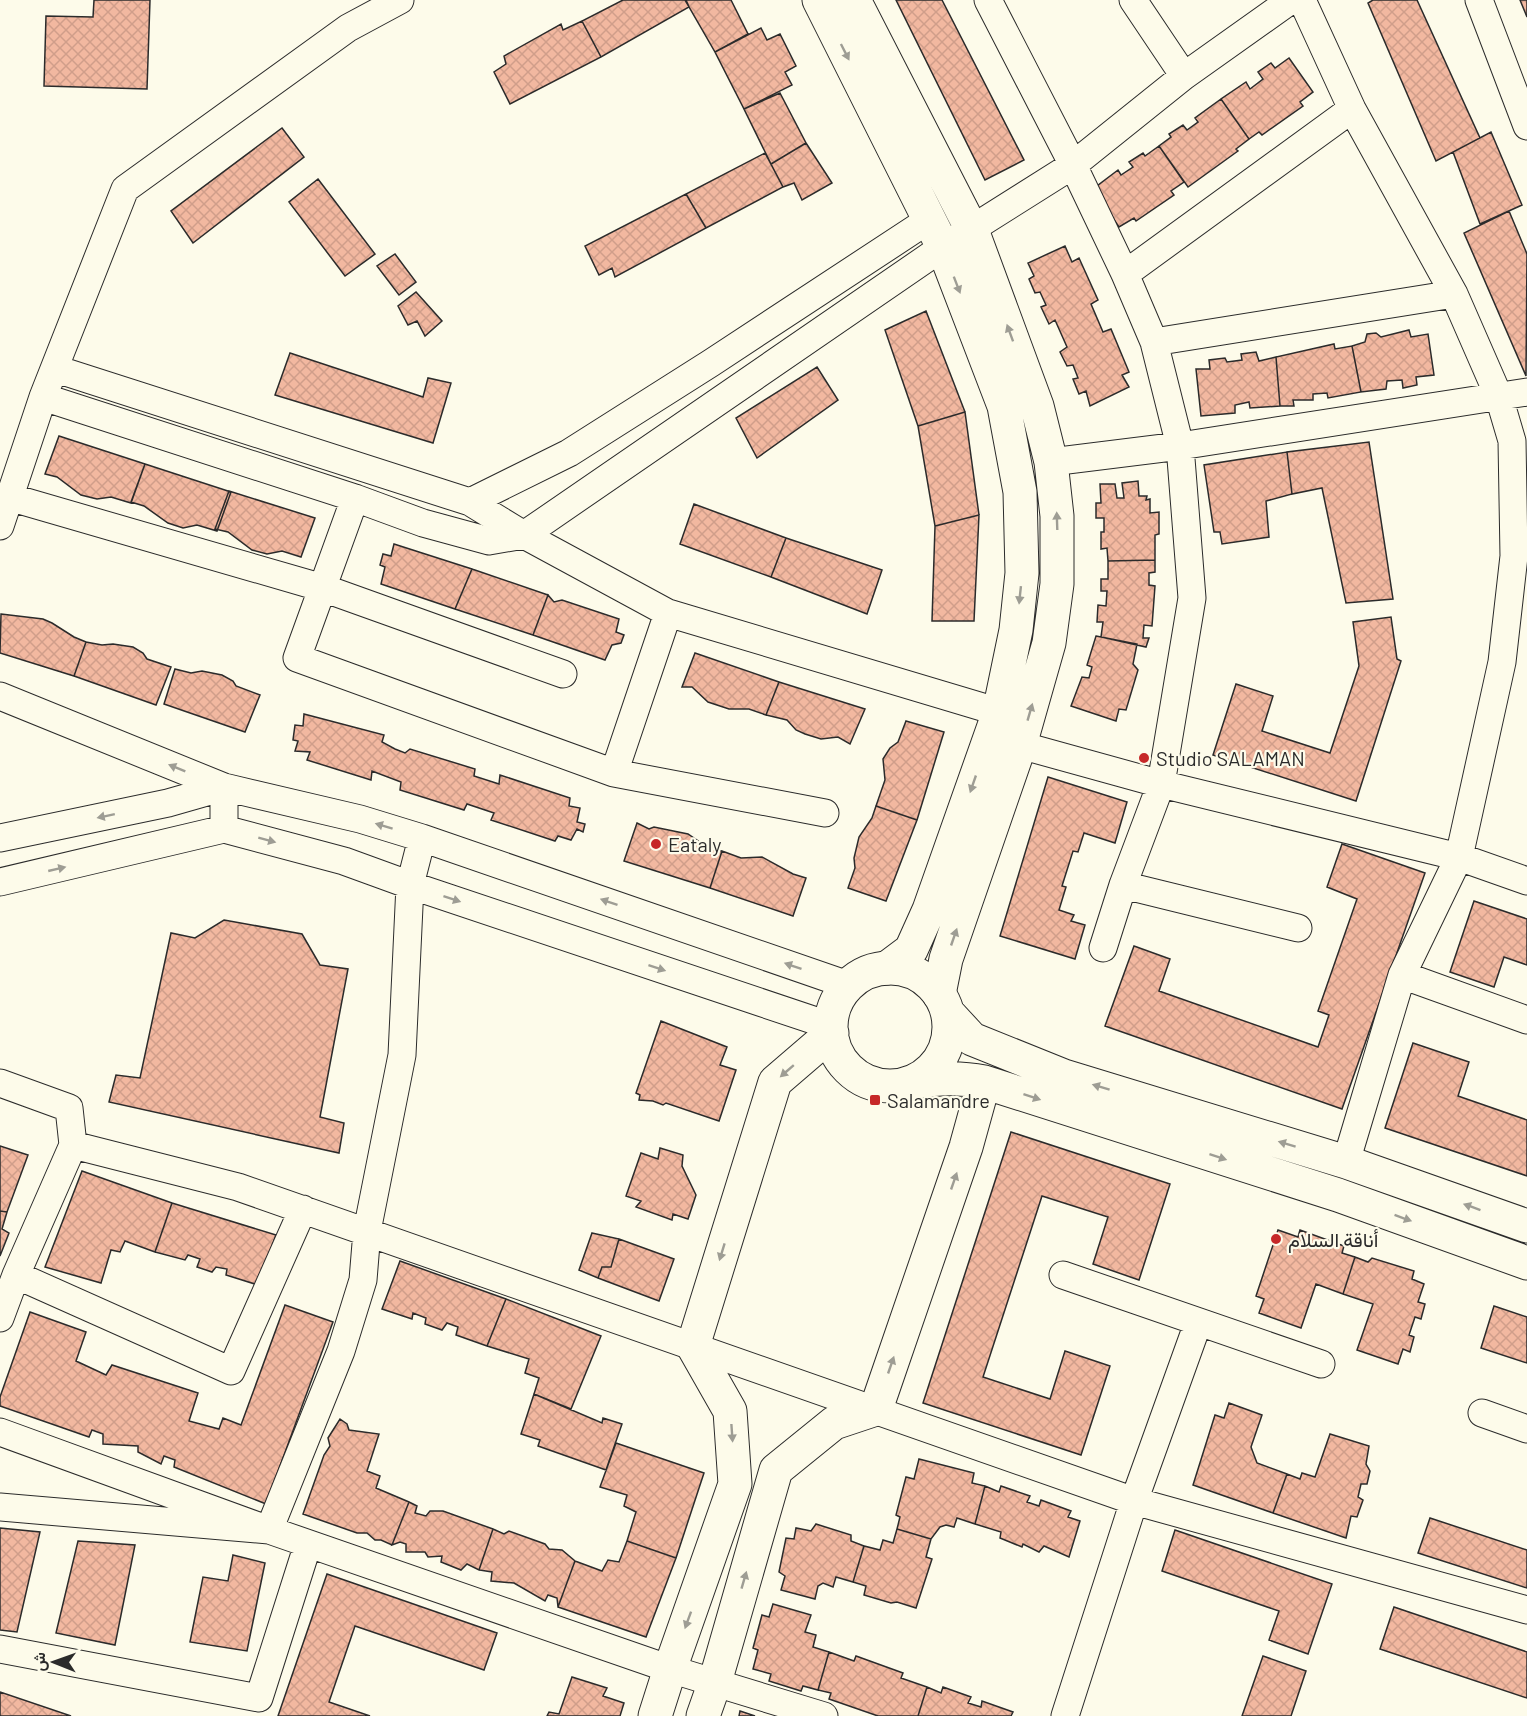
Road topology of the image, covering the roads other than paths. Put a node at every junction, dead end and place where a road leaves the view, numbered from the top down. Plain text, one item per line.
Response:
1 (400, 0) edge
2 (819, 0) edge
3 (854, 0) edge
4 (988, 0) edge
5 (1132, 0) edge
6 (1291, 0) edge
7 (1302, 0) edge
8 (1479, 0) edge
9 (1184, 76) junction
10 (1352, 108) junction
11 (1527, 126) edge
12 (1073, 165) junction
13 (972, 231) junction
14 (936, 233) junction
15 (1125, 274) junction
16 (1454, 294) junction
17 (1154, 342) junction
18 (56, 369) junction
19 (1527, 392) edge
20 (43, 397) junction
21 (1499, 397) junction
22 (1180, 446) junction
23 (1051, 462) junction
24 (9, 497) junction
25 (355, 498) junction
26 (470, 502) junction
27 (0, 526) edge
28 (524, 535) junction
29 (323, 588) junction
30 (668, 613) junction
31 (563, 674) dead end
32 (0, 696) edge
33 (999, 712) junction
34 (1020, 745) junction
35 (614, 773) junction
36 (1161, 784) junction
37 (224, 787) junction
38 (825, 813) dead end
39 (224, 829) junction
40 (0, 838) edge
41 (422, 838) junction
42 (1459, 857) junction
43 (1527, 881) edge
44 (0, 882) edge
45 (410, 885) junction
46 (1123, 885) junction
47 (1298, 928) dead end
48 (1103, 948) dead end
49 (887, 968) junction
50 (1402, 975) junction
51 (848, 985) junction
52 (944, 1003) junction
53 (1527, 1020) edge
54 (831, 1030) junction
55 (914, 1082) junction
56 (984, 1082) junction
57 (0, 1083) edge
58 (73, 1145) junction
59 (1346, 1162) junction
60 (303, 1209) junction
61 (1527, 1226) edge
62 (367, 1231) junction
63 (1527, 1263) edge
64 (16, 1275) junction
65 (1063, 1275) dead end
66 (0, 1318) edge
67 (1198, 1323) junction
68 (693, 1346) junction
69 (1321, 1364) dead end
70 (876, 1409) junction
71 (1482, 1413) dead end
72 (1527, 1429) edge
73 (0, 1432) edge
74 (1134, 1501) junction
75 (0, 1507) edge
76 (269, 1530) junction
77 (308, 1544) junction
78 (1527, 1610) edge
79 (0, 1649) edge
80 (670, 1669) junction
81 (715, 1682) junction
82 (655, 1716) edge
83 (704, 1716) edge
84 (824, 1716) edge
85 (1065, 1716) edge

1 - 18 street
2 -> 14 street
3 - 13 street
4 - 12 street
5 - 9 street
6 - 9 street
7 - 10 street
8 - 11 street
9 - 12 street
10 - 15 street
10 - 16 street
12 - 13 street
12 - 15 street
13 - 14 street
23 -> 13 street
14 - 26 street
14 - 28 street
14 -> 33 street
15 - 17 street
16 - 17 street
16 - 21 street
17 - 22 street
18 - 20 street
18 - 26 street
19 - 21 street
20 - 24 street
20 - 25 street
21 - 22 street
21 - 42 street
22 - 23 street
22 - 36 street
34 -> 23 street
24 - 27 street
24 - 29 street
25 - 28 street
25 - 29 street
26 - 28 street
28 - 30 street
29 - 31 street
29 - 35 street
30 - 33 street
30 - 35 street
37 -> 32 street
33 -> 49 street
34 - 36 street
52 -> 34 street
35 - 38 street
36 - 42 street
36 - 46 street
37 - 39 street
37 -> 40 street
41 -> 37 street
44 -> 39 street
39 -> 45 street
41 - 45 street
51 -> 41 street
42 - 43 street
42 - 50 street
45 -> 54 street
45 - 62 street
46 - 47 street
46 - 48 street
49 - 51 street
49 - 52 street
50 - 53 street
50 - 59 street
51 - 54 street
52 - 55 street
59 -> 52 street
54 - 55 street
54 -> 68 street
55 - 56 street
56 -> 63 street
70 -> 56 street
57 - 58 street
58 - 60 street
58 - 64 street
61 -> 59 street
60 - 62 street
60 - 64 street
62 - 68 street
62 - 76 street
64 - 66 street
65 - 67 street
67 - 69 street
67 - 74 street
68 - 70 street
68 -> 80 street
70 - 74 street
81 -> 70 street
71 - 72 street
73 - 76 street
74 - 78 street
74 - 85 street
75 - 76 street
76 - 77 street
77 - 79 street
77 - 80 street
80 - 81 street
80 - 82 street
81 - 83 street
81 - 84 street

